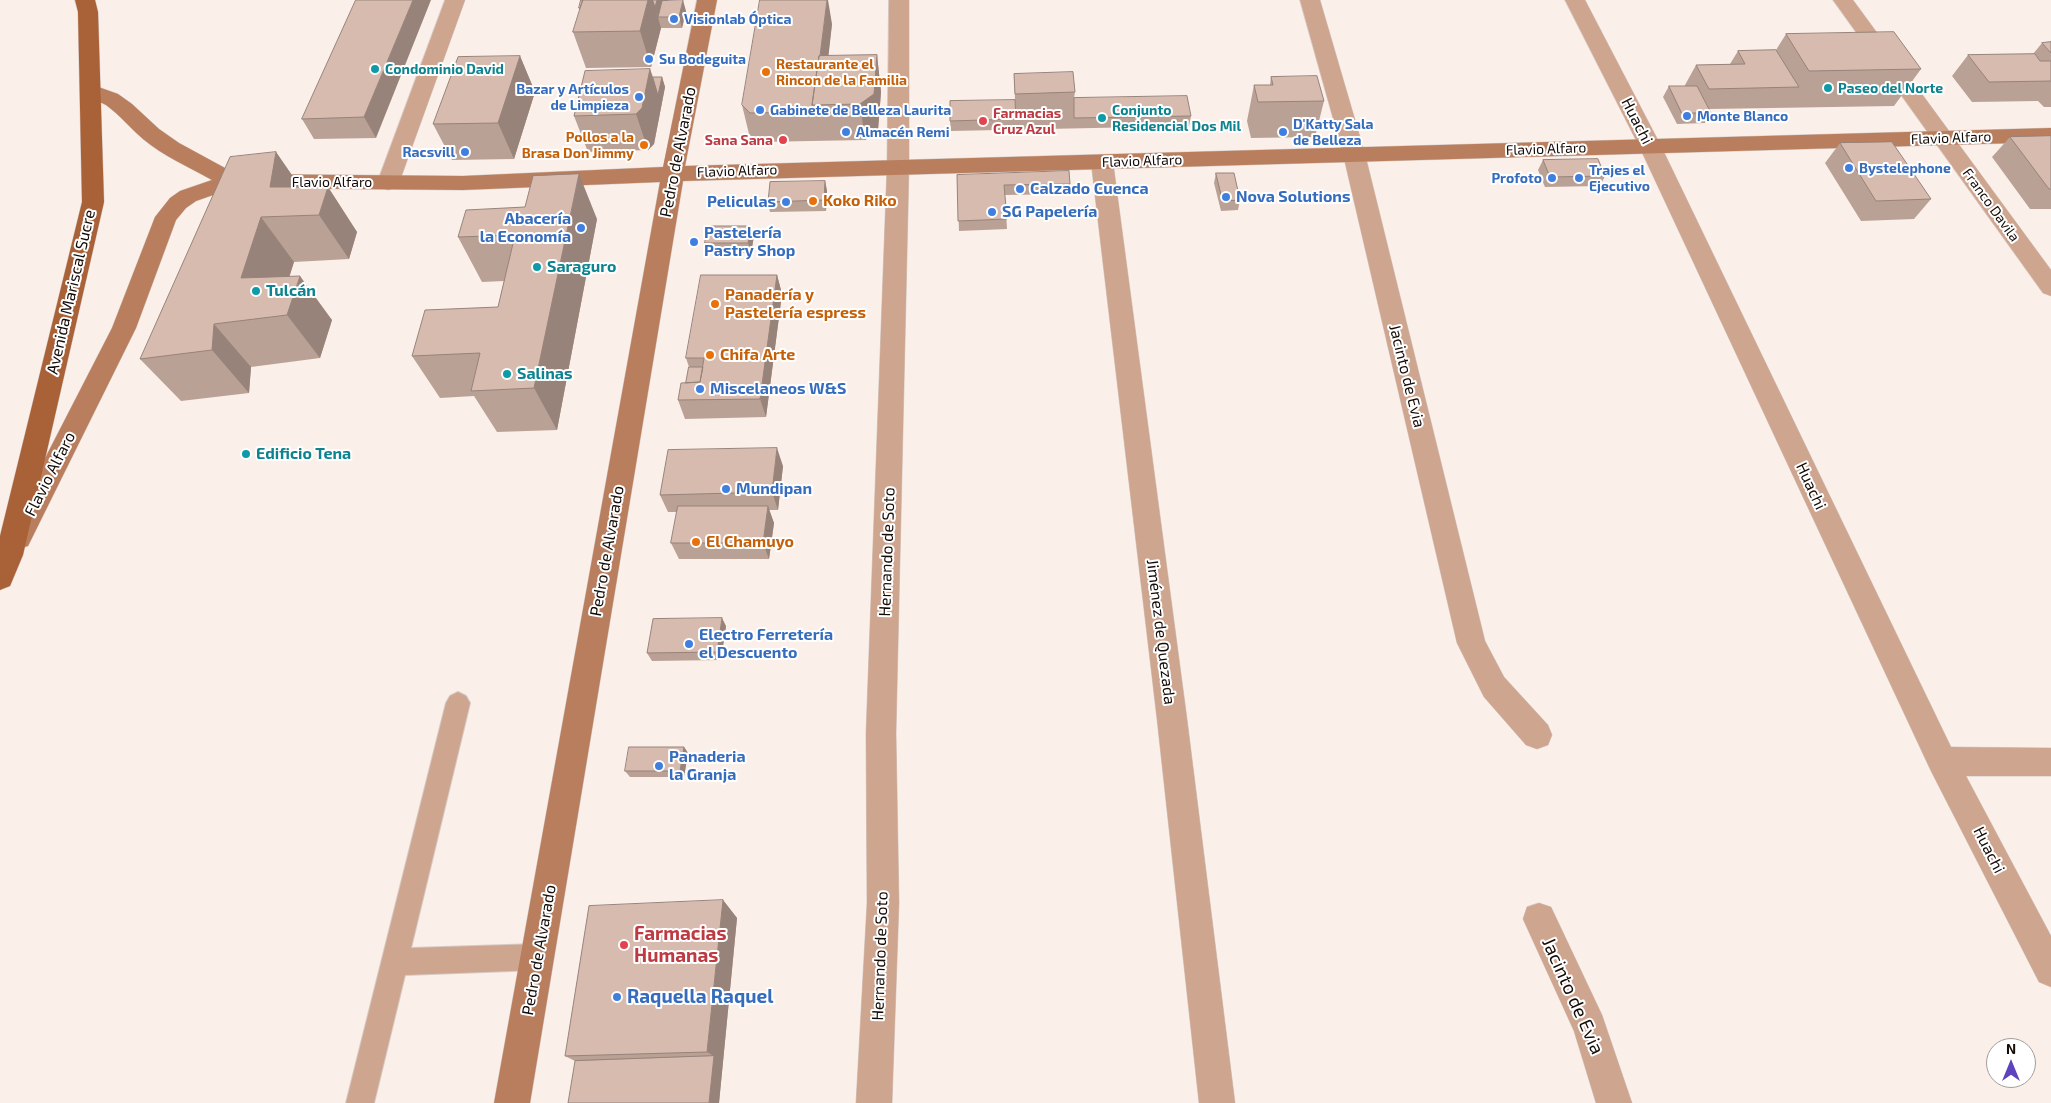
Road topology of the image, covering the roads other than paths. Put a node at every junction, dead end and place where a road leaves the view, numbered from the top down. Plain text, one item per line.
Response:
1 (85, 0) edge
2 (455, 0) edge
3 (707, 0) edge
4 (899, 0) edge
5 (1310, 0) edge
6 (1575, 0) edge
7 (1843, 0) edge
8 (90, 91) junction
9 (2051, 135) edge
10 (1942, 138) junction
11 (1650, 146) junction
12 (1354, 154) junction
13 (1102, 162) junction
14 (898, 167) junction
15 (673, 173) junction
16 (232, 181) junction
17 (388, 183) junction
18 (2051, 287) edge
19 (5, 567) edge
20 (458, 703) dead end
21 (1537, 735) dead end
22 (1942, 760) junction
23 (2051, 762) edge
24 (1539, 919) dead end
25 (538, 956) junction
26 (394, 962) junction
27 (2051, 970) edge
28 (360, 1103) edge
29 (512, 1103) edge
30 (874, 1103) edge
31 (1218, 1103) edge
32 (1614, 1103) edge

1 - 8 main road, Avenida Mariscal Sucre
2 - 17 street
3 - 15 street, Pedro de Alvarado
4 - 14 street, Hernando de Soto
5 - 12 street, Jacinto de Evia
6 - 11 street, Huachi
7 - 10 street, Franco Davila
8 - 16 street, Flavio Alfaro
8 - 19 main road, Avenida Mariscal Sucre
9 - 10 street, Flavio Alfaro
10 - 11 street, Flavio Alfaro
10 - 18 street, Franco Davila
11 - 12 street, Flavio Alfaro
11 - 22 street, Huachi
12 - 13 street, Flavio Alfaro
12 - 21 street, Jacinto de Evia
13 - 14 street, Flavio Alfaro
13 - 31 street, Jiménez de Quezada
14 - 15 street, Flavio Alfaro
14 - 30 street, Hernando de Soto
15 - 17 street, Flavio Alfaro
15 - 25 street, Pedro de Alvarado
16 - 17 street, Flavio Alfaro
16 - 19 street, Flavio Alfaro
20 - 26 lane
22 - 23 street
22 - 27 street, Huachi
24 - 32 street, Jacinto de Evia
25 - 26 lane
25 - 29 street, Pedro de Alvarado
26 - 28 lane

